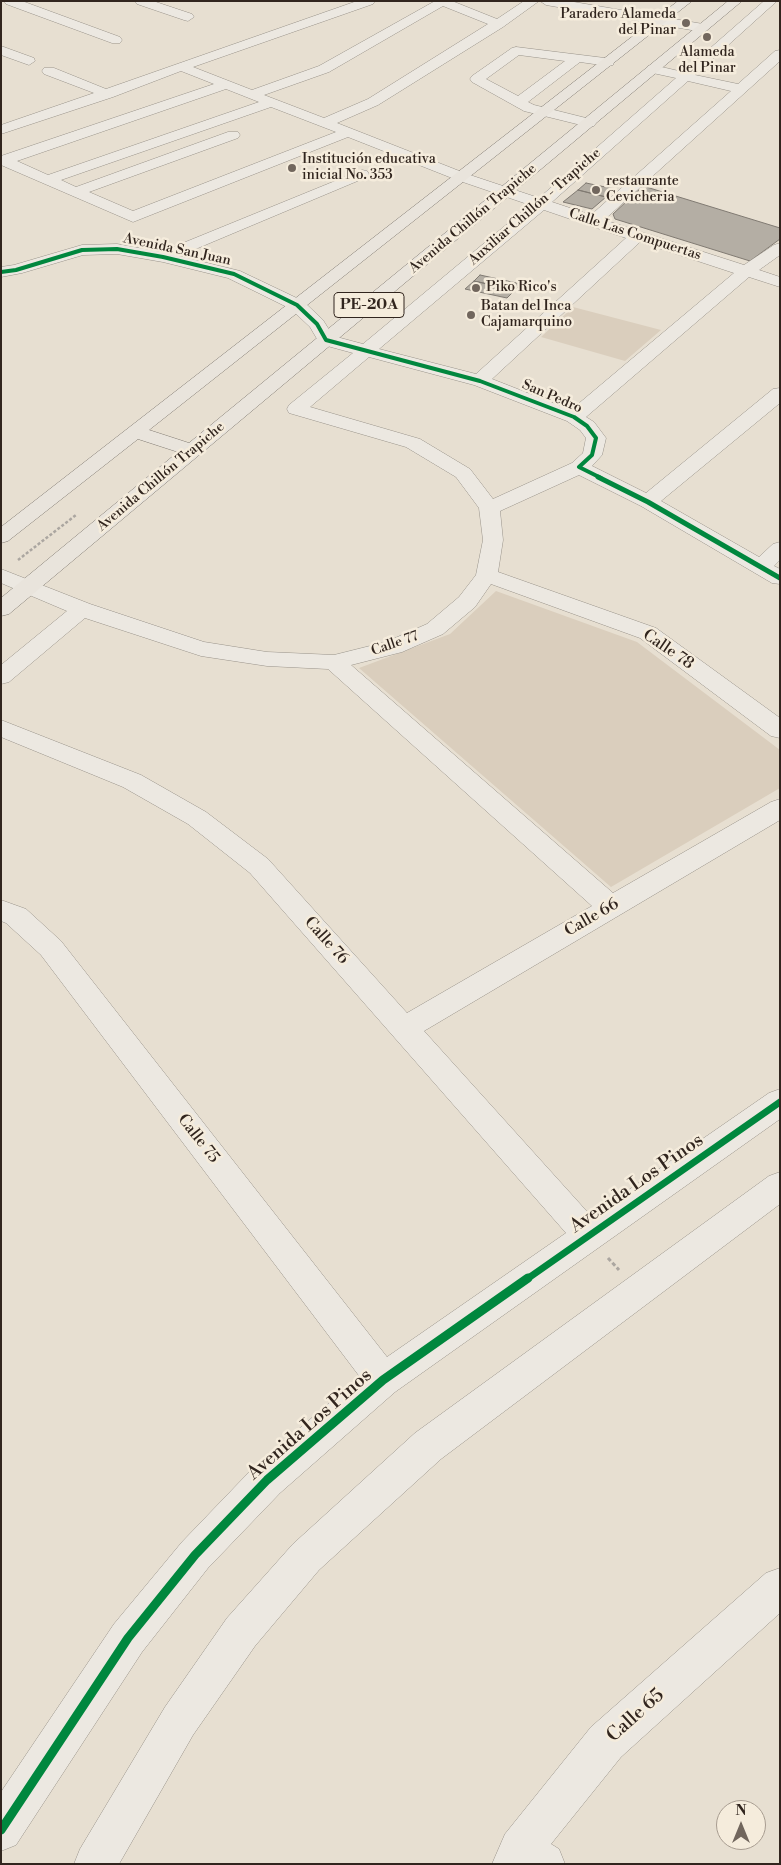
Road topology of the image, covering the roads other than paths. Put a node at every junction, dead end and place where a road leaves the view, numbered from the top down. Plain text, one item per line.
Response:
1 (10, 1) edge
2 (141, 1) edge
3 (370, 1) edge
4 (533, 1) edge
5 (546, 1) edge
6 (686, 1) edge
7 (736, 1) edge
8 (771, 1) edge
9 (441, 2) edge
10 (188, 17) dead end
11 (661, 21) junction
12 (499, 24) junction
13 (703, 28) junction
14 (116, 40) dead end
15 (1, 50) edge
16 (780, 54) edge
17 (552, 56) junction
18 (576, 59) junction
19 (29, 61) dead end
20 (608, 62) junction
21 (537, 66) dead end
22 (184, 68) junction
23 (654, 69) junction
24 (49, 71) dead end
25 (686, 77) junction
26 (515, 82) dead end
27 (227, 84) junction
28 (741, 89) junction
29 (500, 92) junction
30 (108, 94) junction
31 (253, 94) junction
32 (272, 102) junction
33 (518, 102) junction
34 (298, 112) junction
35 (545, 112) junction
36 (279, 118) dead end
37 (325, 122) junction
38 (589, 123) junction
39 (1, 130) edge
40 (242, 132) dead end
41 (350, 132) junction
42 (3, 161) edge
43 (362, 174) dead end
44 (462, 176) junction
45 (47, 180) junction
46 (506, 191) junction
47 (76, 192) junction
48 (541, 204) junction
49 (594, 221) junction
50 (637, 236) junction
51 (780, 248) edge
52 (163, 257) junction
53 (1, 272) edge
54 (746, 272) junction
55 (780, 282) edge
56 (297, 305) junction
57 (326, 340) junction
58 (365, 351) junction
59 (480, 381) junction
60 (776, 400) edge
61 (296, 409) joint
62 (574, 417) junction
63 (136, 432) junction
64 (193, 450) junction
65 (580, 467) junction
66 (648, 502) junction
67 (488, 508) junction
68 (1, 537) edge
69 (780, 548) edge
70 (771, 572) edge
71 (1, 575) edge
72 (487, 576) junction
73 (30, 586) junction
74 (1, 609) edge
75 (82, 609) junction
76 (334, 662) junction
77 (1, 677) edge
78 (1, 728) edge
79 (780, 730) edge
80 (780, 808) edge
81 (611, 907) junction
82 (1, 910) edge
83 (404, 1029) junction
84 (780, 1102) edge
85 (780, 1186) edge
86 (589, 1236) junction
87 (384, 1380) junction
88 (774, 1600) edge
89 (1, 1830) edge
90 (526, 1859) edge
91 (95, 1864) edge

1 - 14 street
2 - 10 street
3 - 22 street
4 - 12 street
5 - 11 street
6 - 11 main road, PE-20A
7 - 13 main road, Avenida Chillón Trapiche / PE-20A
8 - 25 street, Auxiliar Chillón - Trapiche
9 - 12 street
9 - 31 street
11 - 13 street
11 - 20 main road, PE-20A
12 - 37 street
13 - 23 main road, Avenida Chillón Trapiche / PE-20A
15 - 19 street
16 - 28 street
17 - 18 street
17 - 21 street
17 - 29 street
18 - 20 street
18 - 33 street
20 - 23 main road
20 - 35 main road, PE-20A
22 - 27 street, Calle Las Compuertas
22 - 30 street
23 - 25 street
23 - 38 main road, Avenida Chillón Trapiche / PE-20A
24 - 30 street
25 - 28 street
25 - 48 street, Auxiliar Chillón - Trapiche
26 - 29 street
27 - 31 street, Calle Las Compuertas
27 - 42 street
28 - 49 street
29 - 33 street
30 - 39 street
31 - 32 street, Calle Las Compuertas
32 - 34 street, Calle Las Compuertas
32 - 45 street
33 - 35 street
34 - 36 street
34 - 37 street, Calle Las Compuertas
35 - 38 street
35 - 44 main road, PE-20A
37 - 41 street, Calle Las Compuertas
38 - 46 main road, Avenida Chillón Trapiche / PE-20A
40 - 47 street
41 - 44 street, Calle Las Compuertas
41 - 47 street
42 - 45 street
43 - 52 street
44 - 46 street, Calle Las Compuertas
44 - 56 main road, PE-20A
45 - 47 street
46 - 48 street, Calle Las Compuertas
46 - 57 main road, Avenida Chillón Trapiche / PE-20A
48 - 49 street, Calle Las Compuertas
48 - 58 street, Auxiliar Chillón - Trapiche
49 - 50 street, Calle Las Compuertas
50 - 54 street, Calle Las Compuertas
50 - 59 street
51 - 54 street
52 - 53 street, Avenida San Juan
52 - 56 street, Avenida San Juan
54 - 55 street, Calle Las Compuertas
54 - 62 street
56 - 57 street, Avenida San Juan
56 - 63 main road, PE-20A
57 - 58 street, San Pedro
57 - 64 main road, Avenida Chillón Trapiche / PE-20A
58 - 59 street, San Pedro
58 - 61 street, Auxiliar Chillón - Trapiche
59 - 62 street, San Pedro
60 - 66 street
61 - 67 street, Calle 77
62 - 65 street, San Pedro
63 - 64 main road
63 - 68 main road, PE-20A
64 - 73 main road, Avenida Chillón Trapiche / PE-20A
65 - 66 street
65 - 67 street
66 - 70 street
67 - 72 street, Calle 77
69 - 70 street
71 - 73 street, Calle 77
72 - 76 street, Calle 77
72 - 79 street, Calle 78
73 - 74 main road, Avenida Chillón Trapiche / PE-20A
73 - 75 street, Calle 77
75 - 76 street, Calle 77
75 - 77 street
76 - 81 street
78 - 83 street, Calle 76
80 - 81 street, Calle 66
81 - 83 street, Calle 66
82 - 87 street, Calle 75
83 - 86 street, Calle 76
84 - 86 street, Avenida Los Pinos
85 - 91 street
86 - 87 street, Avenida Los Pinos
87 - 89 street, Avenida Los Pinos
88 - 90 street, Calle 65

